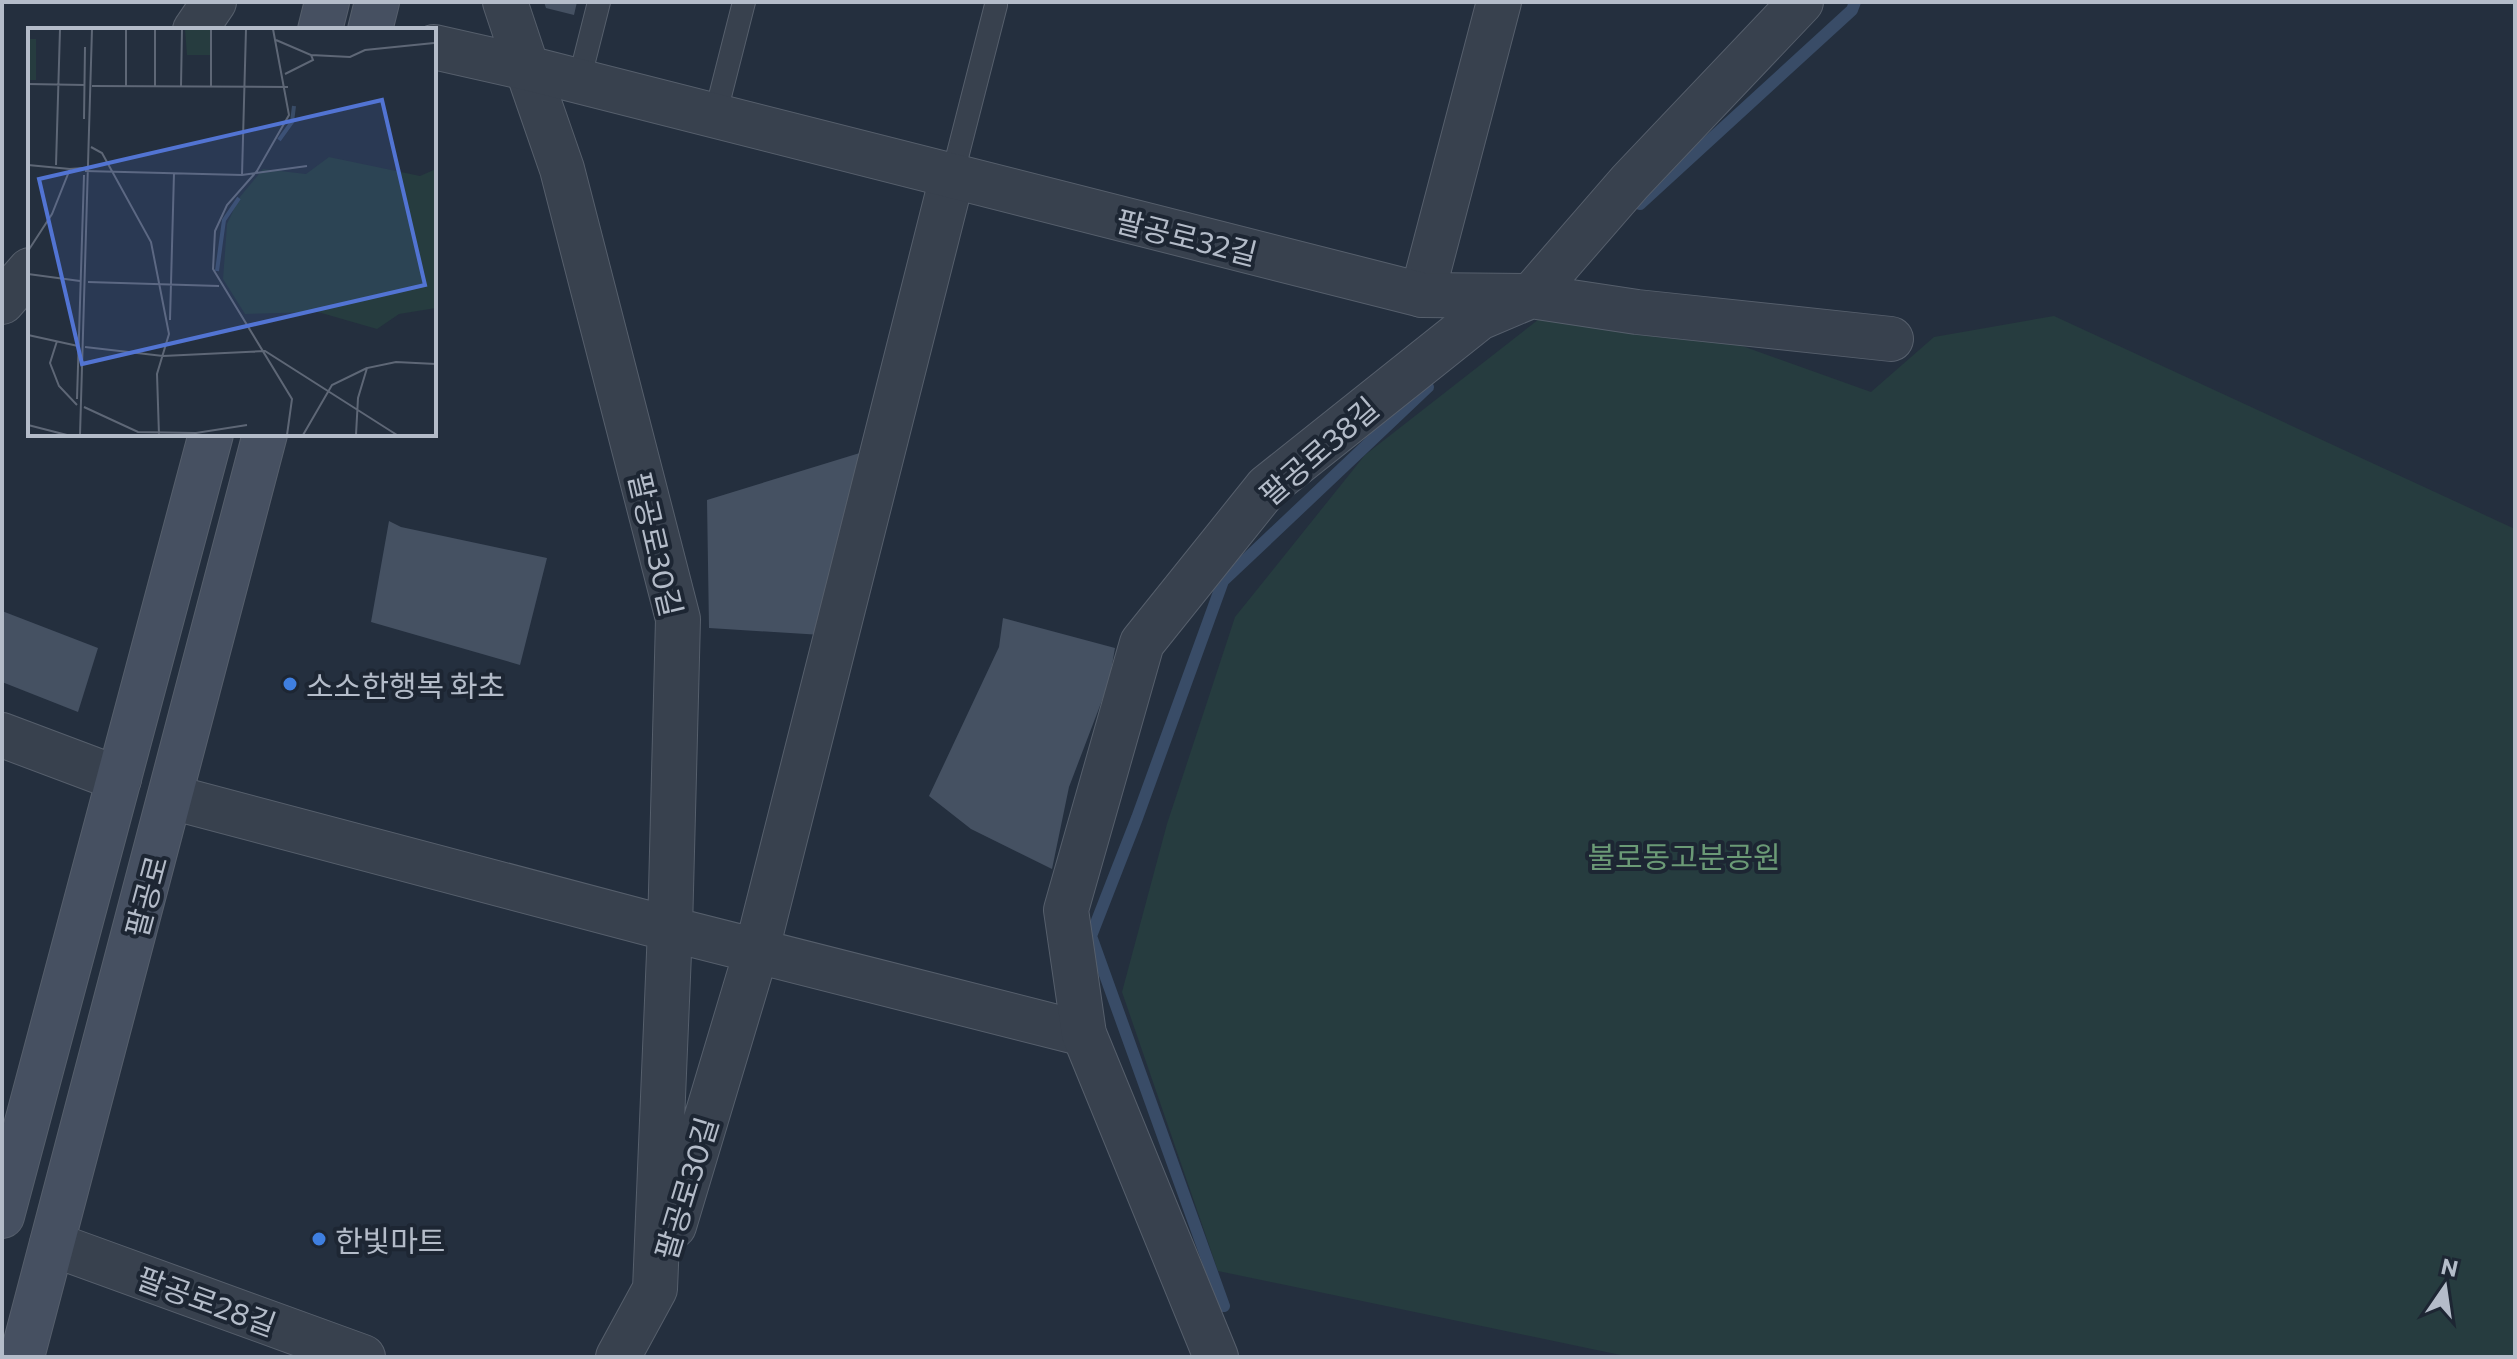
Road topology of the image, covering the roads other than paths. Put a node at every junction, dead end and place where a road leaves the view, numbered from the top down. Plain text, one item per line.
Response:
1 (214, 2) edge
2 (505, 2) edge
3 (599, 2) edge
4 (744, 2) edge
5 (1499, 2) edge
6 (1801, 2) edge
7 (996, 5) dead end
8 (323, 17) edge
9 (373, 23) edge
10 (196, 28) edge
11 (436, 47) edge
12 (527, 68) junction
13 (579, 81) junction
14 (715, 116) junction
15 (952, 177) junction
16 (28, 272) edge
17 (1422, 295) junction
18 (1531, 296) junction
19 (2, 302) edge
20 (1891, 339) dead end
21 (210, 436) edge
22 (264, 436) edge
23 (2, 735) edge
24 (119, 779) junction
25 (171, 797) junction
26 (670, 929) junction
27 (757, 949) junction
28 (1084, 1034) junction
29 (2, 1216) edge
30 (52, 1244) junction
31 (655, 1289) junction
32 (22, 1357) edge
33 (363, 1357) edge
34 (618, 1357) edge
35 (1216, 1357) edge

1 - 10 street
2 - 12 street
3 - 13 lane
4 - 14 lane
5 - 17 street
6 - 18 street, 팔공로38길
7 - 15 lane
8 - 9 street
11 - 12 street, 팔공로32길
12 - 13 street, 팔공로32길
12 - 26 street, 팔공로30길
13 - 14 street, 팔공로32길
14 - 15 street, 팔공로32길
15 - 17 street, 팔공로32길
15 - 27 street, 팔공로30길
16 - 19 street
17 - 18 street, 팔공로32길
18 - 20 street, 팔공로32길
18 - 28 street, 팔공로38길
21 - 24 main road, 팔공로
22 - 25 main road, 팔공로
23 - 24 street
24 - 29 main road, 팔공로
25 - 26 street
25 - 30 main road, 팔공로
26 - 27 street
26 - 31 street, 팔공로30길
27 - 28 street
27 - 31 street, 팔공로30길
28 - 35 street, 팔공로38길
30 - 32 main road, 팔공로
30 - 33 street, 팔공로28길
31 - 34 street, 팔공로30길

